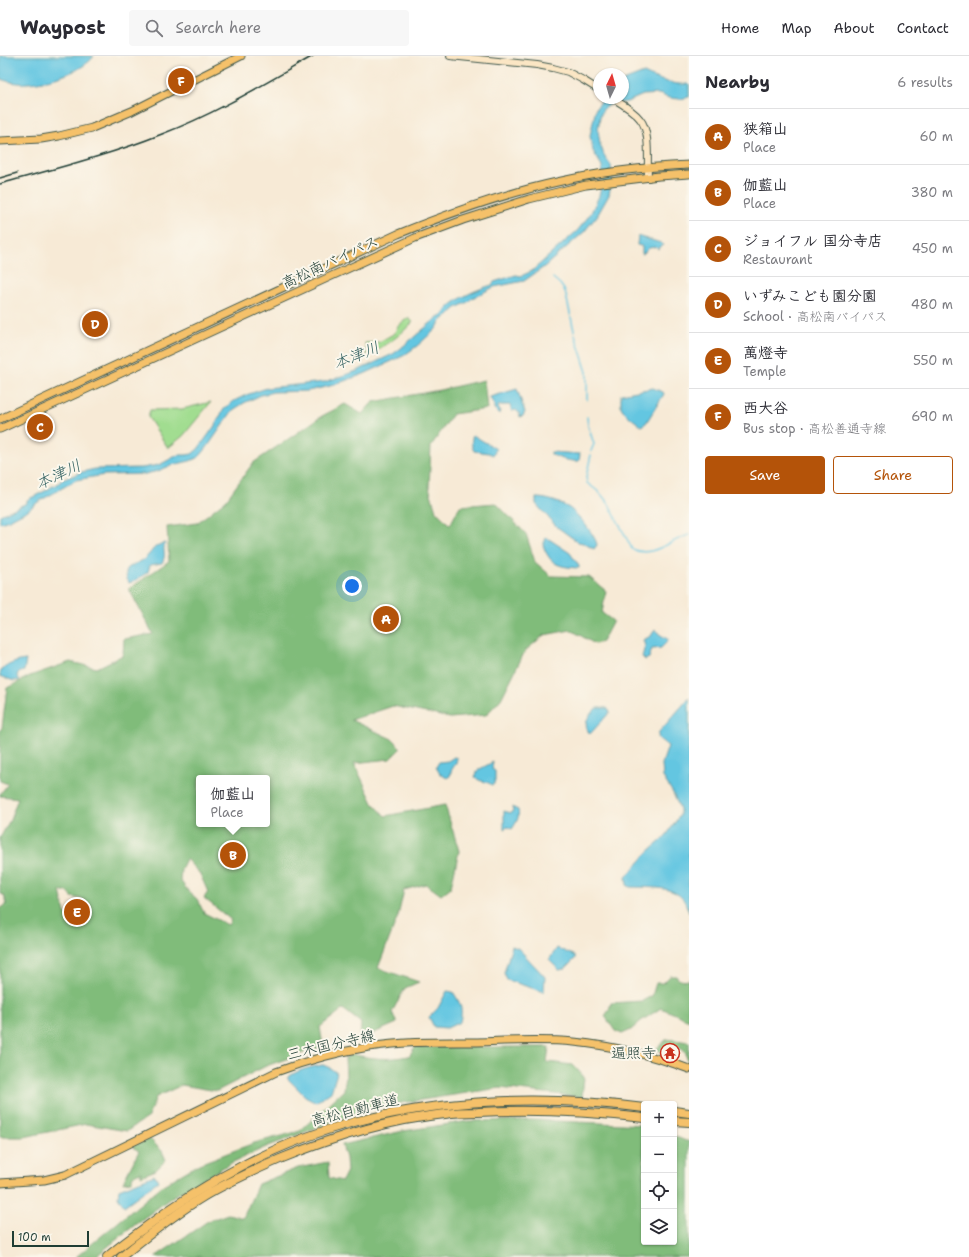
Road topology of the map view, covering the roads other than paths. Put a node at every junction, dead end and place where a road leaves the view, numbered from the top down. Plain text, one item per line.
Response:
1 (240, 56) edge
2 (450, 56) edge
3 (593, 86) edge
4 (622, 104) edge
5 (0, 141) edge
6 (689, 165) edge
7 (647, 167) junction
8 (689, 174) edge
9 (648, 178) junction
10 (0, 419) edge
11 (0, 429) edge
12 (689, 1069) edge
13 (641, 1108) edge
14 (677, 1111) edge
15 (689, 1113) edge
16 (641, 1118) edge
17 (677, 1121) edge
18 (689, 1122) edge
19 (0, 1183) edge
20 (107, 1257) edge
21 (120, 1257) edge

1 - 5 main road
2 - 3 main road
4 - 7 main road
6 - 7 main road, 高松南バイパス
7 - 9 main road
7 - 10 main road, 高松南バイパス
8 - 9 main road, 高松南バイパス
9 - 11 main road, 高松南バイパス
12 - 19 main road, 三木国分寺線
13 - 20 highway, 高松自動車道
14 - 15 highway
16 - 21 highway, 高松自動車道
17 - 18 highway

